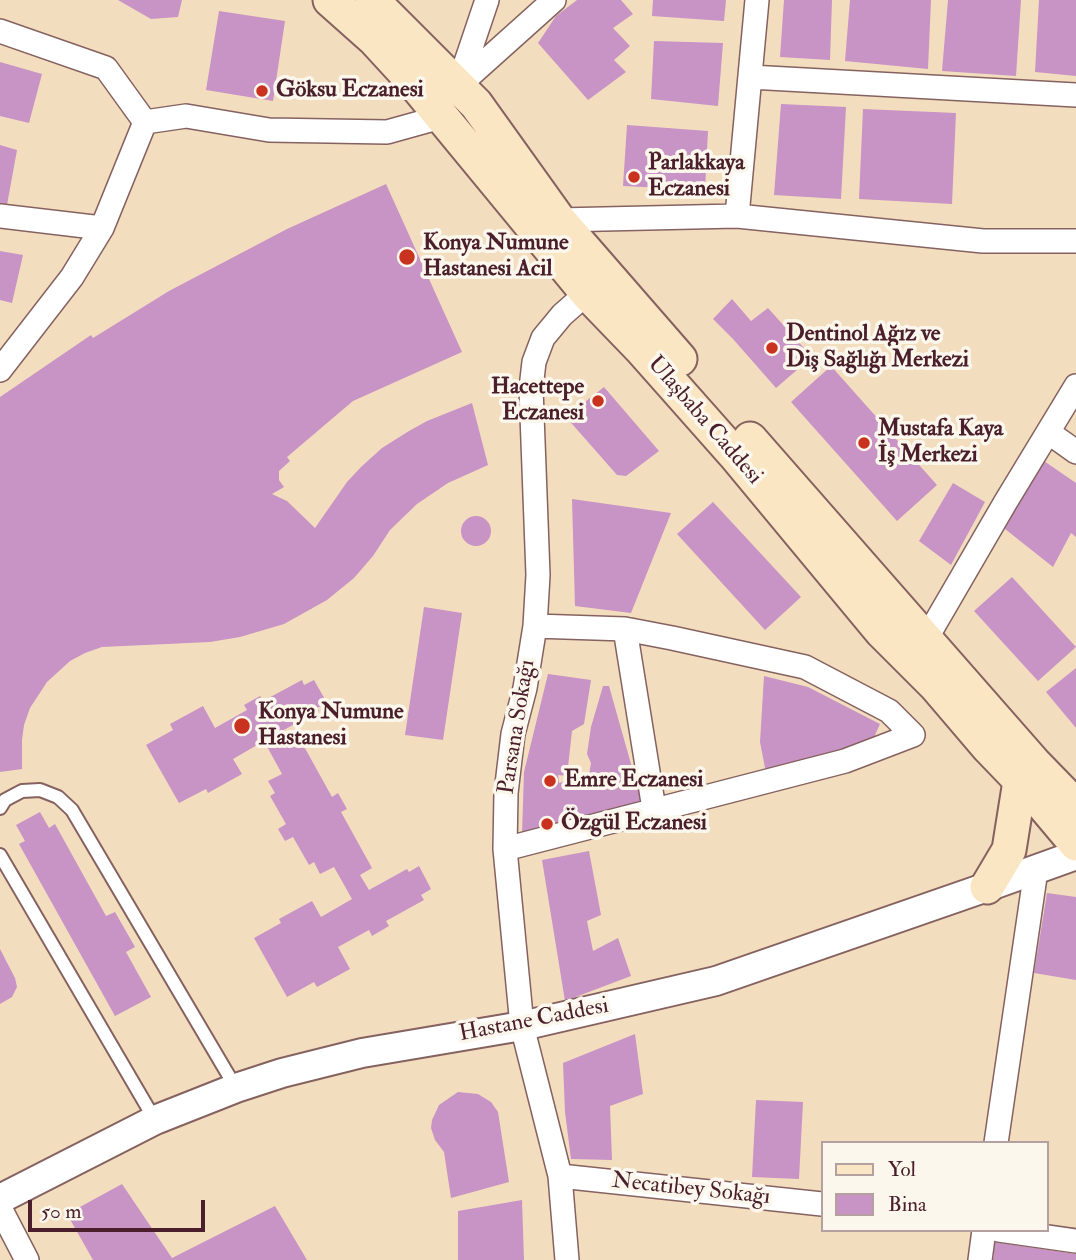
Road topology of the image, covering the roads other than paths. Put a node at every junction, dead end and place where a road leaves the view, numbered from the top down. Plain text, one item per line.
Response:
1 (330, 0) edge
2 (372, 0) edge
3 (487, 0) edge
4 (554, 0) edge
5 (757, 0) edge
6 (0, 31) edge
7 (750, 77) junction
8 (458, 86) junction
9 (1076, 95) edge
10 (441, 117) junction
11 (145, 122) junction
12 (0, 216) edge
13 (737, 216) junction
14 (559, 219) junction
15 (102, 228) junction
16 (1076, 241) edge
17 (587, 293) junction
18 (0, 370) edge
19 (1076, 386) edge
20 (1048, 432) junction
21 (1076, 452) edge
22 (535, 626) junction
23 (625, 629) junction
24 (926, 639) junction
25 (1020, 781) junction
26 (1076, 806) edge
27 (0, 808) edge
28 (654, 809) junction
29 (1076, 844) edge
30 (505, 849) junction
31 (0, 855) edge
32 (1076, 855) edge
33 (1036, 870) junction
34 (987, 887) junction
35 (522, 1026) junction
36 (236, 1088) junction
37 (155, 1120) junction
38 (996, 1141) edge
39 (560, 1176) junction
40 (0, 1199) edge
41 (820, 1204) edge
42 (0, 1208) edge
43 (984, 1232) edge
44 (1013, 1232) edge
45 (1076, 1241) edge
46 (27, 1260) edge
47 (567, 1260) edge
48 (980, 1260) edge

1 - 10 main road, Ulaşbaba Caddesi
2 - 8 main road, Ulaşbaba Caddesi
3 - 8 street
4 - 8 street
5 - 7 street
6 - 11 street
7 - 9 street
7 - 13 street
8 - 14 main road, Ulaşbaba Caddesi
10 - 11 street
10 - 17 main road, Ulaşbaba Caddesi
11 - 15 street
12 - 15 street
13 - 14 street
13 - 16 street
14 - 24 main road, Ulaşbaba Caddesi
15 - 18 street
17 - 22 street, Parsana Sokağı
17 - 25 main road, Ulaşbaba Caddesi
19 - 20 street
20 - 21 street
20 - 24 street
22 - 23 street
22 - 30 street, Parsana Sokağı
23 - 28 street
23 - 28 street
24 - 26 main road, Ulaşbaba Caddesi
25 - 29 main road, Ulaşbaba Caddesi
25 - 34 main road
27 - 36 lane
28 - 30 street
30 - 35 street, Parsana Sokağı
31 - 37 lane
32 - 33 street, Hastane Caddesi
33 - 34 street, Hastane Caddesi
33 - 38 street
34 - 35 street, Hastane Caddesi
35 - 36 street, Hastane Caddesi
35 - 39 street, Parsana Sokağı
36 - 37 street, Hastane Caddesi
37 - 40 street, Hastane Caddesi
39 - 41 street, Necatibey Sokağı
39 - 47 street, Parsana Sokağı
42 - 46 street
43 - 48 street
44 - 45 street

